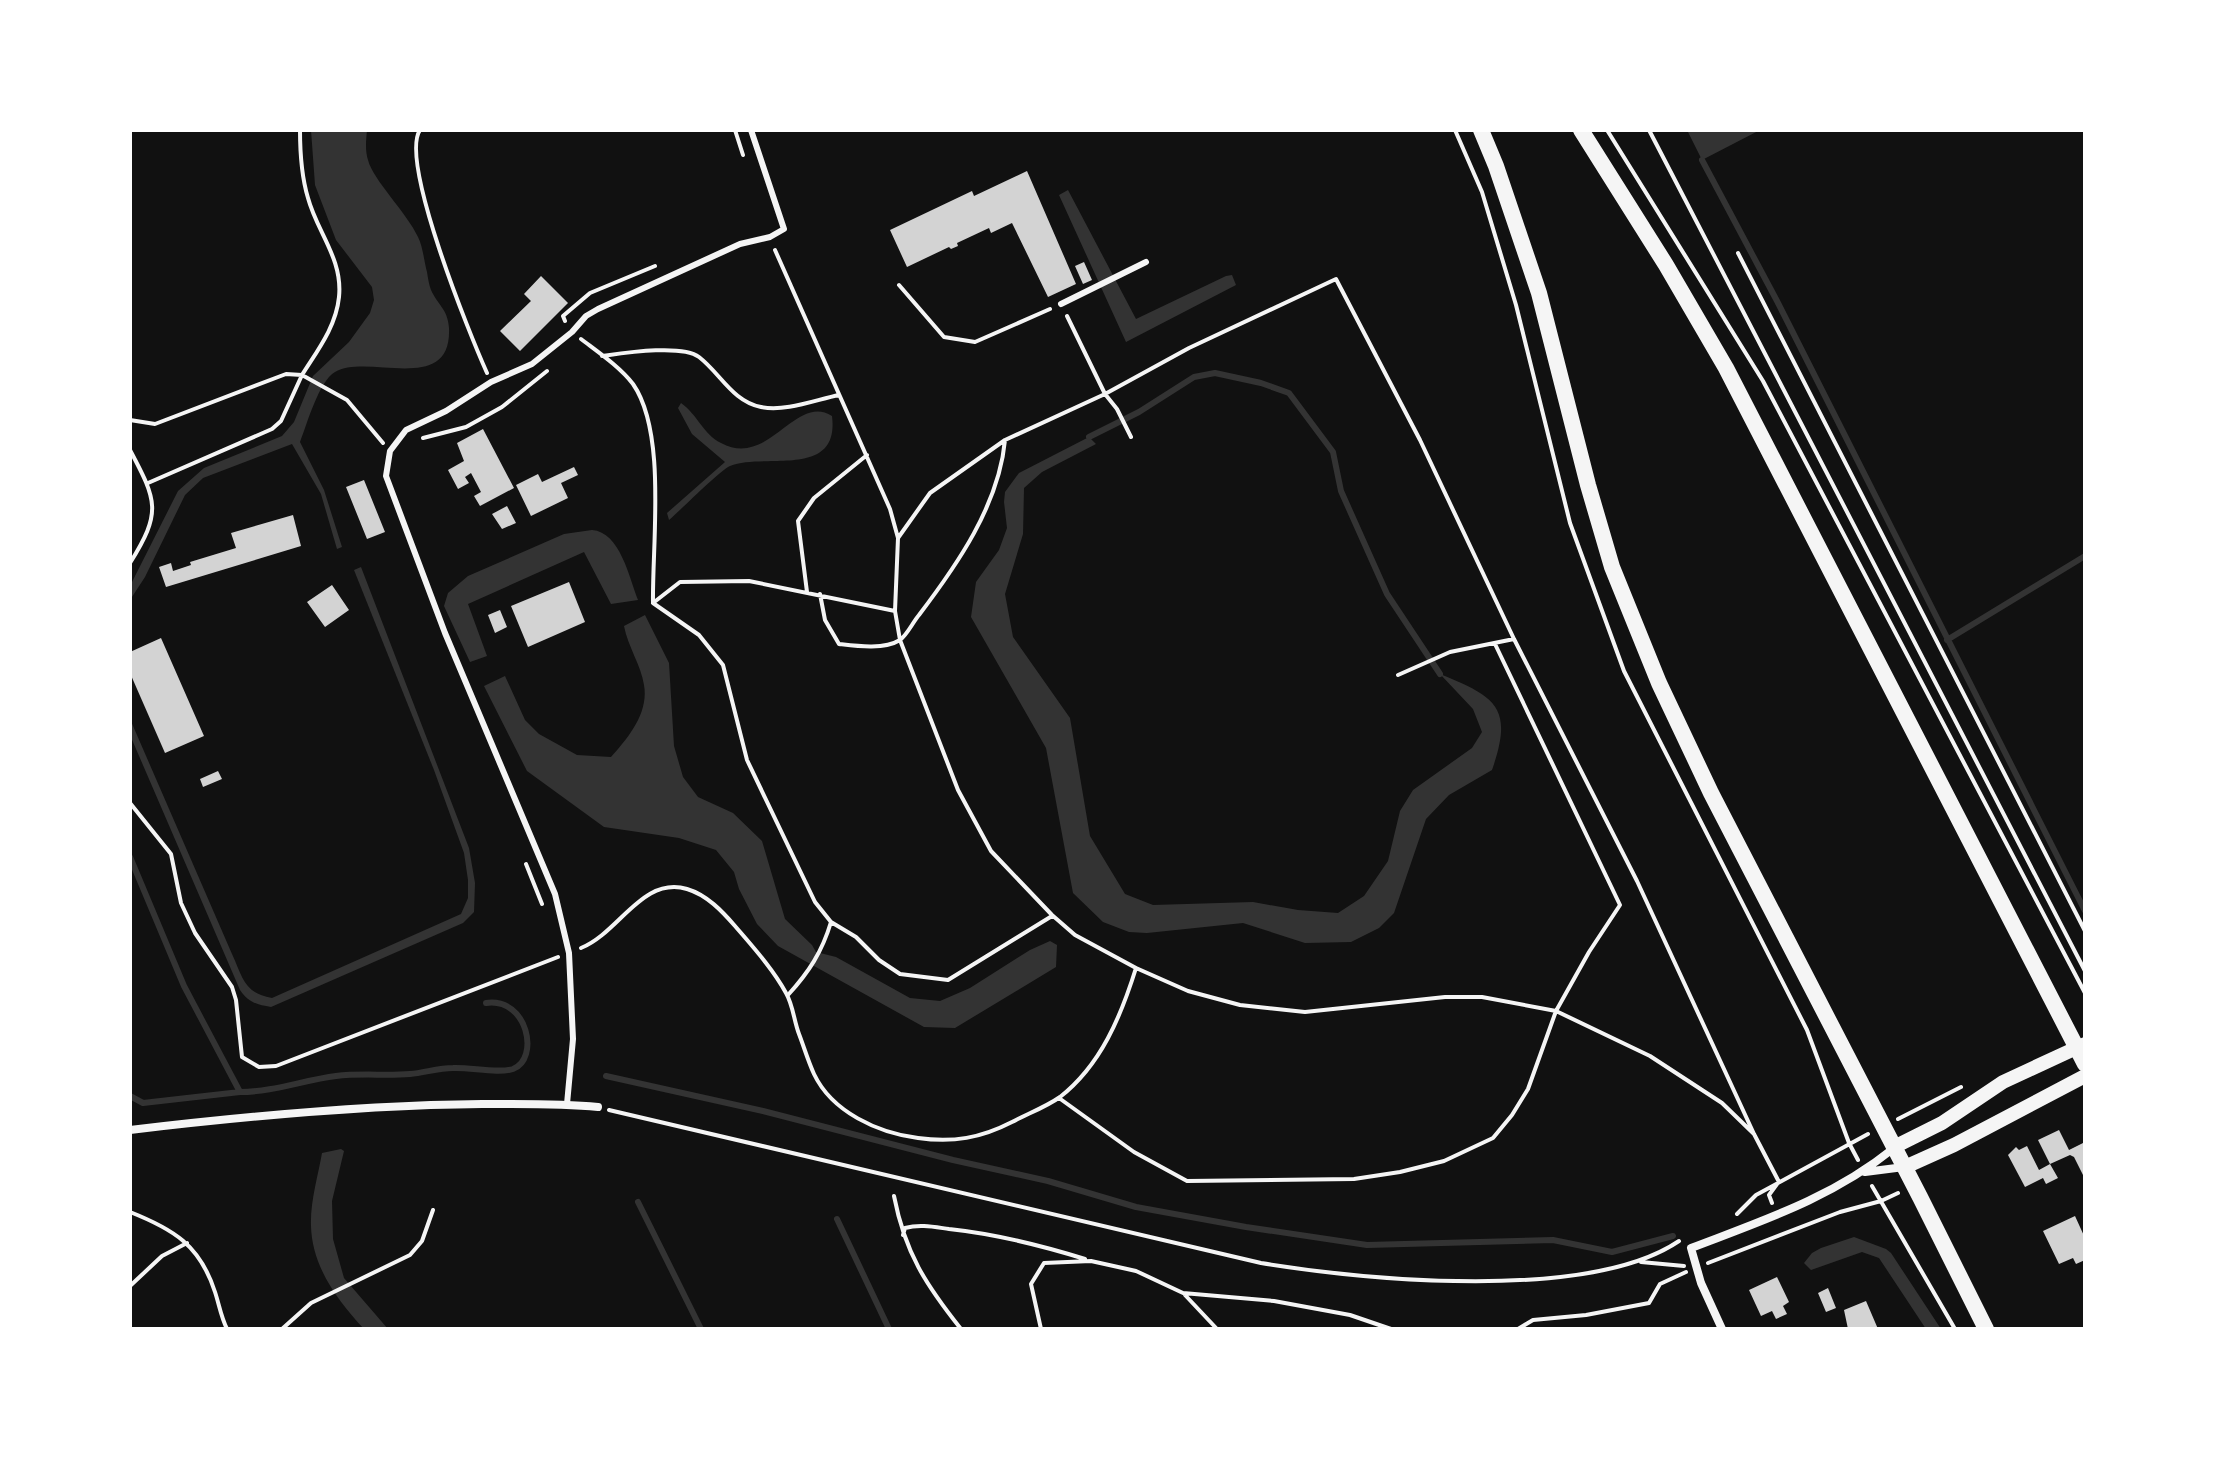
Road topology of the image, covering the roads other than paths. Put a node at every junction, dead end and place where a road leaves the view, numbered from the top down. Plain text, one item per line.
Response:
1 (751, 130) edge
2 (1481, 130) edge
3 (1581, 130) edge
4 (1146, 262) dead end
5 (1061, 304) road end
6 (2081, 1046) edge
7 (2085, 1064) edge
8 (2085, 1076) edge
9 (567, 1104) junction
10 (598, 1107) road end
11 (130, 1130) edge
12 (1894, 1147) junction
13 (1905, 1167) junction
14 (1865, 1172) junction
15 (1722, 1329) edge
16 (1986, 1329) edge

1 - 9 lane
2 - 12 main road
3 - 6 main road
4 - 5 lane
6 - 7 main road
6 - 12 street
8 - 13 street
9 - 10 street
9 - 11 street
12 - 13 main road
12 - 14 street
13 - 14 street
13 - 16 main road
14 - 15 street

